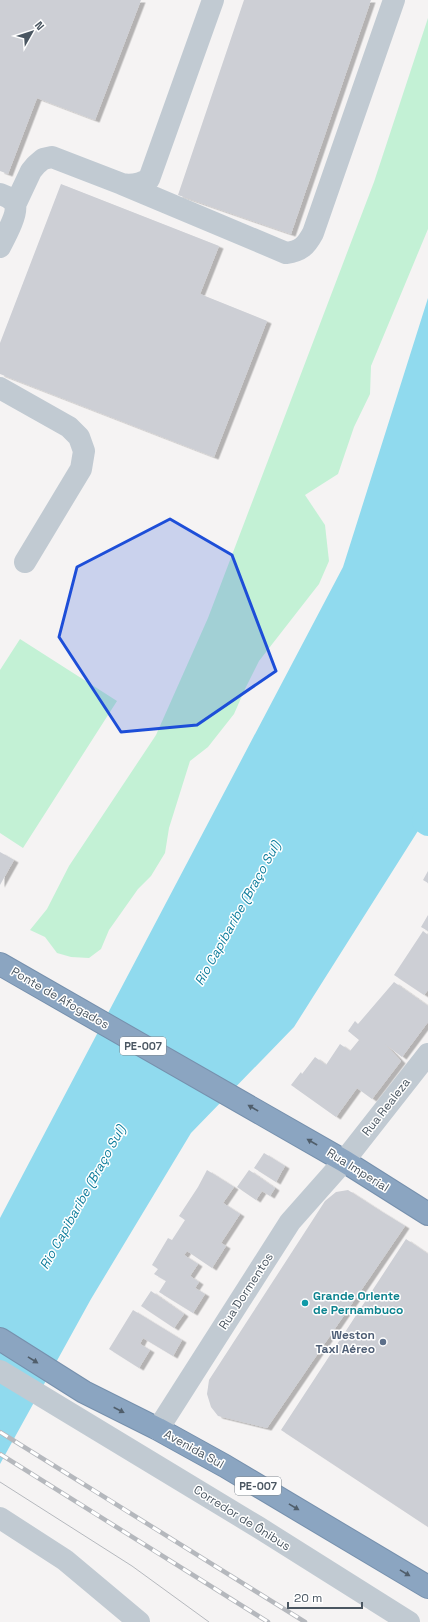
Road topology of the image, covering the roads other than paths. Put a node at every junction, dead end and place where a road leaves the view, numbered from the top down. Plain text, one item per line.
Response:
1 (213, 0) edge
2 (394, 0) edge
3 (122, 184) junction
4 (8, 200) edge
5 (0, 247) edge
6 (0, 388) edge
7 (25, 562) dead end
8 (0, 964) edge
9 (428, 1054) edge
10 (287, 1128) joint
11 (344, 1161) junction
12 (428, 1214) edge
13 (0, 1339) edge
14 (0, 1371) edge
15 (158, 1429) junction
16 (0, 1518) edge
17 (428, 1586) edge
18 (139, 1622) edge
19 (409, 1622) edge

1 - 3 street
2 - 3 street
3 - 4 street
4 - 5 street
6 - 7 street
10 -> 8 highway, Ponte de Afogados / PE-007
9 - 11 street, Rua Realeza
11 -> 10 highway, Rua Imperial / PE-007
11 - 12 highway, Rua Imperial / PE-007
11 - 15 street, Rua Dormentos
13 -> 15 highway, Avenida Sul / PE-007
14 - 19 street, Corredor de Ônibus
15 -> 17 highway, Avenida Sul / PE-007
16 - 18 street

